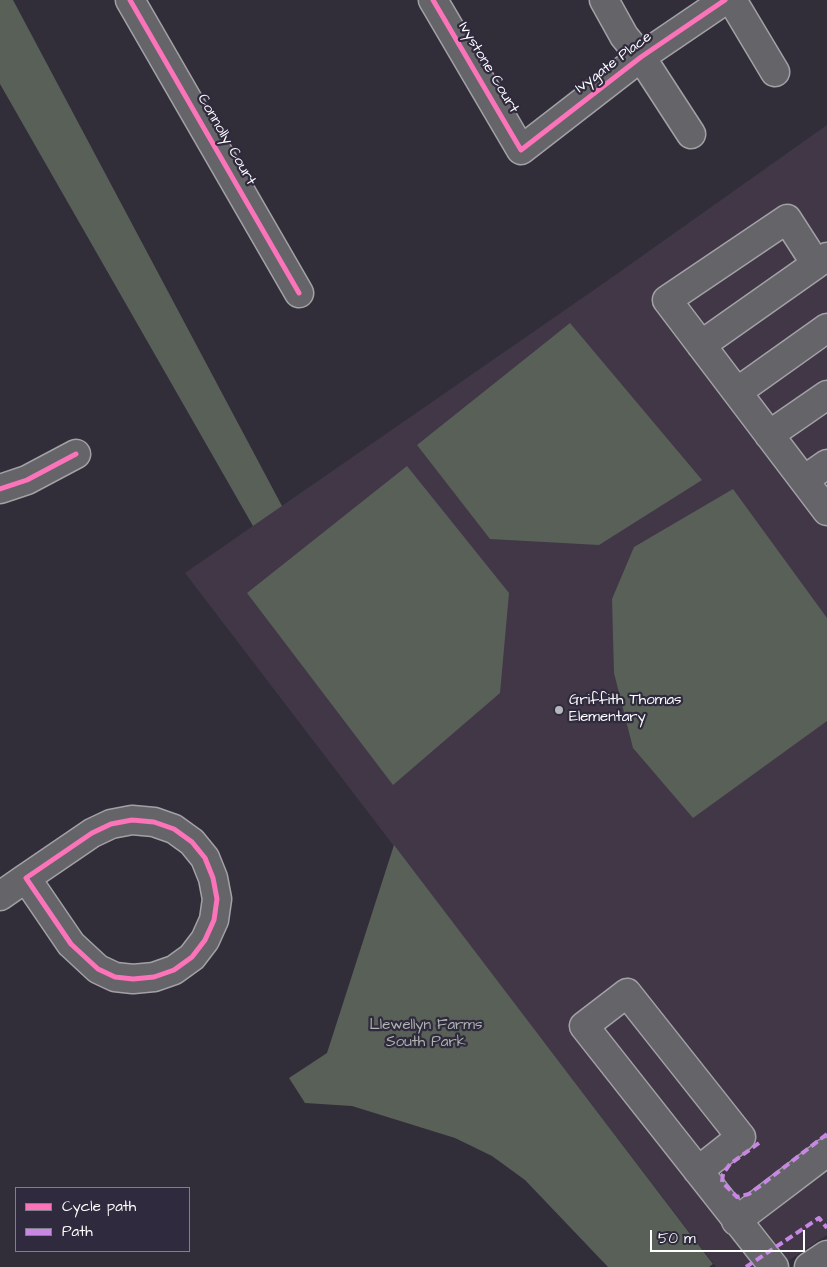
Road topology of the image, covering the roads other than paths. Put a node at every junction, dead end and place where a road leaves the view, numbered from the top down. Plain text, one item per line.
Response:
1 (130, 0) edge
2 (433, 0) edge
3 (604, 0) edge
4 (725, 0) edge
5 (732, 0) edge
6 (641, 57) junction
7 (775, 72) dead end
8 (691, 134) dead end
9 (521, 150) joint
10 (822, 261) edge
11 (299, 293) dead end
12 (827, 328) edge
13 (701, 345) junction
14 (737, 392) junction
15 (827, 395) edge
16 (769, 435) junction
17 (76, 454) dead end
18 (827, 464) edge
19 (804, 480) junction
20 (0, 489) edge
21 (827, 511) edge
22 (26, 878) junction
23 (0, 896) edge
24 (827, 1152) edge
25 (698, 1171) junction
26 (736, 1221) junction
27 (827, 1255) edge
28 (774, 1267) edge
29 (809, 1267) edge

1 - 11 street, Connolly Court
2 - 9 street, Ivystone Court
3 - 6 street
4 - 6 street, Ivygate Place
5 - 7 street
6 - 8 street
6 - 9 street, Ivygate Place
10 - 13 street
10 - 13 street
12 - 14 street
13 - 14 street
14 - 16 street
15 - 16 street
16 - 19 street
17 - 20 street
18 - 19 street
19 - 21 street
22 - 22 street
22 - 23 street
24 - 26 street
25 - 25 street
25 - 26 street
26 - 28 street
27 - 29 street

